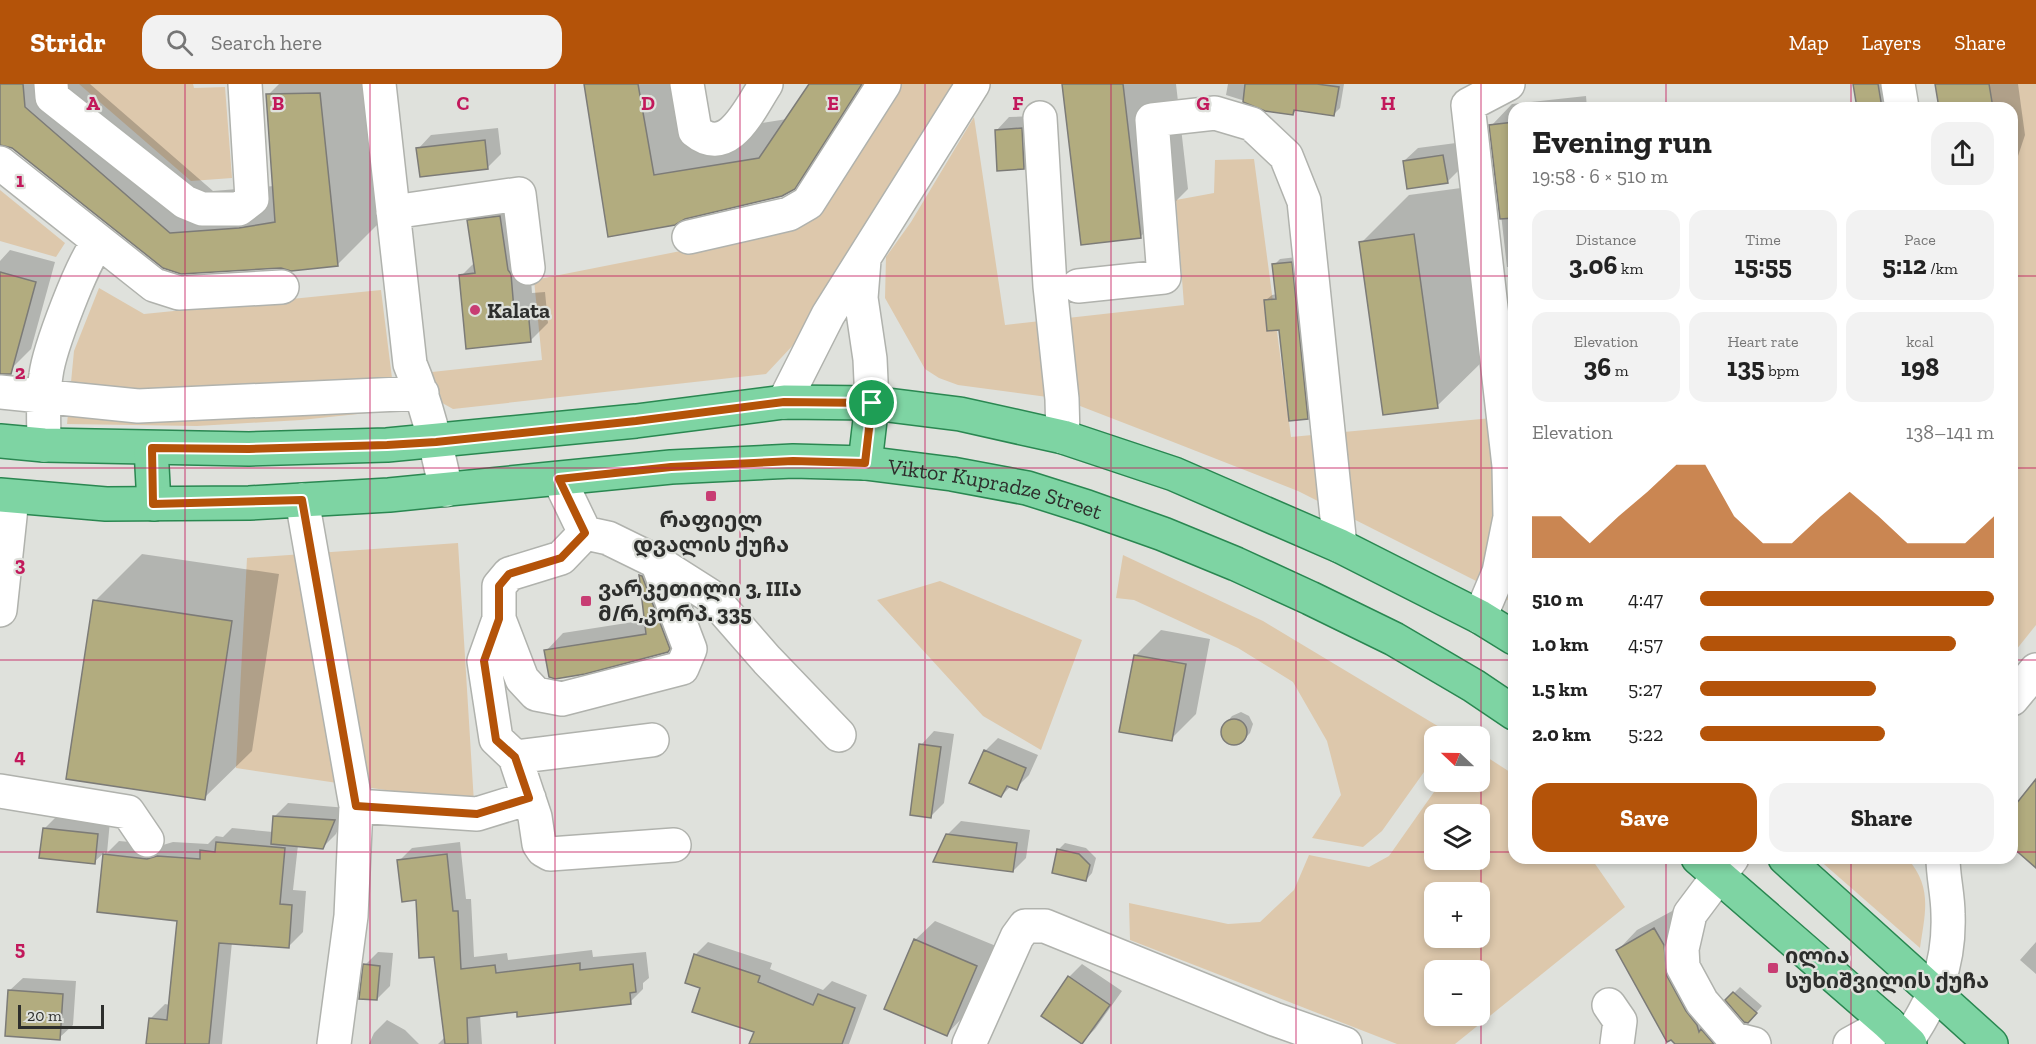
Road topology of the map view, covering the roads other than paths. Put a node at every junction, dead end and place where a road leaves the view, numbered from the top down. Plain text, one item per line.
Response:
1 (51, 84) edge
2 (245, 84) edge
3 (379, 84) edge
4 (687, 84) edge
5 (766, 84) edge
6 (884, 84) edge
7 (973, 84) edge
8 (1508, 84) edge
9 (1898, 84) edge
10 (1901, 102) edge
11 (1040, 118) dead end
12 (0, 163) edge
13 (393, 212) junction
14 (689, 237) dead end
15 (99, 242) junction
16 (864, 258) junction
17 (528, 268) dead end
18 (1078, 286) dead end
19 (282, 287) dead end
20 (0, 392) edge
21 (422, 393) junction
22 (45, 398) junction
23 (784, 402) junction
24 (872, 403) junction
25 (1063, 436) junction
26 (0, 441) edge
27 (436, 442) junction
28 (44, 445) junction
29 (152, 448) junction
30 (865, 463) junction
31 (1508, 467) edge
32 (559, 479) junction
33 (446, 490) junction
34 (6, 496) edge
35 (302, 500) junction
36 (153, 504) junction
37 (1508, 528) edge
38 (585, 533) junction
39 (1340, 546) junction
40 (3, 560) edge
41 (657, 562) junction
42 (0, 610) edge
43 (1480, 617) junction
44 (499, 619) junction
45 (1508, 634) edge
46 (1508, 709) edge
47 (839, 735) dead end
48 (652, 740) dead end
49 (515, 757) junction
50 (0, 791) edge
51 (529, 798) junction
52 (356, 806) junction
53 (147, 840) dead end
54 (674, 845) dead end
55 (1716, 864) edge
56 (1792, 864) edge
57 (1939, 864) edge
58 (1935, 994) junction
59 (1610, 1005) dead end
60 (1269, 1032) edge
61 (1903, 1038) edge
62 (334, 1044) edge
63 (969, 1044) edge
64 (1345, 1044) edge
65 (1617, 1044) edge
66 (1754, 1044) edge
67 (1850, 1044) edge
68 (1991, 1044) edge

1 - 2 street
3 - 13 street
4 - 5 street
6 - 14 street
7 - 16 street
8 - 31 street
9 - 10 street
11 - 25 street
12 - 15 street
13 - 17 street
13 - 21 street
15 - 19 street
15 - 22 street
16 - 23 street
16 - 24 street
18 - 39 street
20 - 22 street
21 - 22 street
21 - 27 street
22 - 28 street
23 - 24 main road
23 - 27 main road
24 - 25 main road
24 - 30 main road
25 - 39 main road
26 - 28 main road
27 - 29 main road
27 - 33 street
28 - 29 main road
29 - 36 main road
30 - 32 main road, Viktor Kupradze Street
30 - 46 main road, Viktor Kupradze Street
32 - 33 main road, Viktor Kupradze Street
32 - 38 street
33 - 35 main road, Viktor Kupradze Street
34 - 36 main road, Viktor Kupradze Street
34 - 40 street
35 - 36 main road, Viktor Kupradze Street
35 - 52 street
37 - 43 street
38 - 41 street
38 - 44 street
39 - 43 main road
40 - 42 street
41 - 44 street
41 - 47 street
43 - 45 main road
44 - 49 street
48 - 49 street
49 - 51 street
50 - 53 street
51 - 52 street
51 - 54 street
52 - 62 street
55 - 61 main road
55 - 66 street
56 - 58 main road
57 - 58 street
58 - 61 street
58 - 68 main road
59 - 65 street
60 - 63 street
60 - 64 street
61 - 67 street

